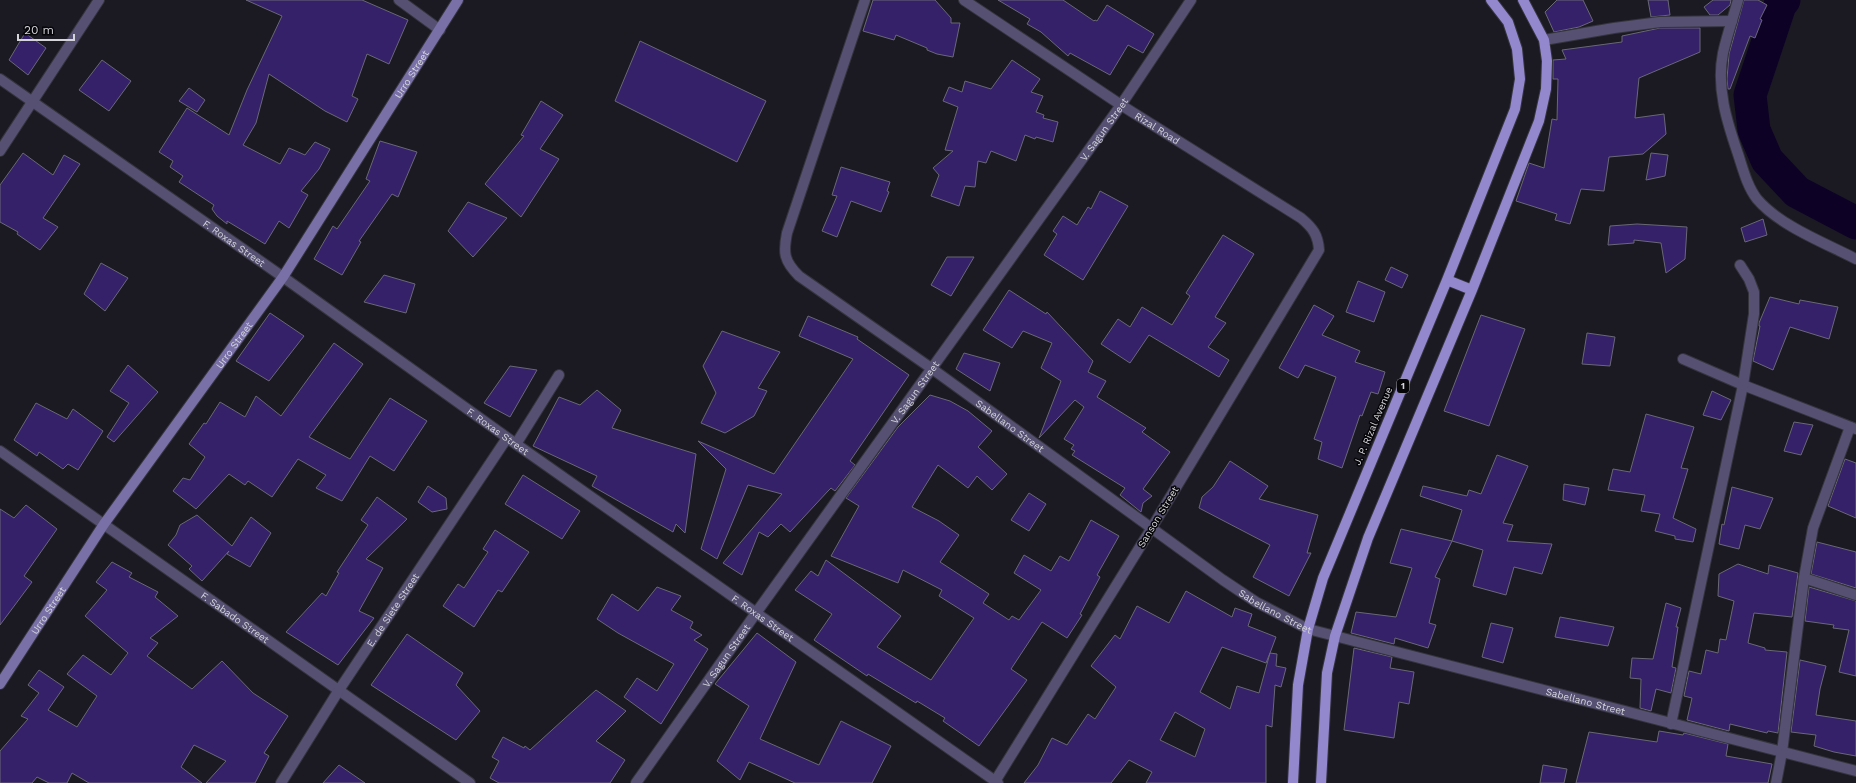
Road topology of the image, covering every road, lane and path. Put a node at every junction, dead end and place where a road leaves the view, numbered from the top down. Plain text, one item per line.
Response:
1 (99, 0) edge
2 (399, 0) edge
3 (458, 0) edge
4 (865, 0) edge
5 (964, 0) edge
6 (1191, 0) edge
7 (1491, 0) edge
8 (1523, 0) edge
9 (1738, 0) edge
10 (1732, 22) junction
11 (440, 30) junction
12 (1544, 40) junction
13 (0, 79) edge
14 (33, 102) junction
15 (1121, 105) junction
16 (0, 151) edge
17 (1319, 250) joint
18 (1856, 259) edge
19 (1740, 265) dead end
20 (283, 277) junction
21 (1447, 280) junction
22 (1472, 290) junction
23 (1683, 359) dead end
24 (931, 368) junction
25 (559, 375) dead end
26 (1743, 385) junction
27 (1853, 428) edge
28 (512, 441) junction
29 (0, 451) edge
30 (104, 524) junction
31 (1151, 528) junction
32 (1804, 578) junction
33 (1856, 595) edge
34 (756, 613) junction
35 (1308, 629) junction
36 (1335, 636) junction
37 (0, 684) edge
38 (339, 690) junction
39 (1671, 724) junction
40 (1782, 752) junction
41 (1856, 771) edge
42 (996, 782) edge
43 (281, 783) edge
44 (470, 783) edge
45 (636, 783) edge
46 (1292, 783) edge
47 (1321, 783) edge
48 (1776, 783) edge

1 - 14 street
2 - 11 street
3 - 11 street, Urro Street
4 - 24 street, Sabellano Street
5 - 15 street, Rizal Road
6 - 15 street, V. Sagun Street
7 - 21 main road, J. P. Rizal Avenue / 1
8 - 12 main road
9 - 10 street
10 - 12 street
10 - 18 street
11 - 20 street, Urro Street
12 - 22 main road
13 - 14 street, F. Roxas Street
14 - 16 street
14 - 20 street, F. Roxas Street
15 - 17 street, Rizal Road
15 - 24 street, V. Sagun Street
17 - 31 street, Sanson Street
19 - 26 street
20 - 28 street, F. Roxas Street
20 - 30 street, Urro Street
21 - 22 main road
21 - 35 main road, J. P. Rizal Avenue / 1
22 - 36 main road
23 - 26 street
24 - 31 street, Sabellano Street
24 - 34 street, V. Sagun Street
25 - 28 street, E. de Siete Street
26 - 27 street
26 - 39 street
27 - 32 street
28 - 34 street, F. Roxas Street
28 - 38 street, E. de Siete Street
29 - 30 street, F. Sabado Street
30 - 37 street, Urro Street
30 - 38 street, F. Sabado Street
31 - 35 street, Sabellano Street
31 - 42 street, Sanson Street
32 - 33 street
32 - 40 street
34 - 42 street, F. Roxas Street
34 - 45 street, V. Sagun Street
35 - 36 street, Sabellano Street
35 - 46 main road, J. P. Rizal Avenue / 1
36 - 39 street, Sabellano Street
36 - 47 main road
38 - 43 street, E. de Siete Street
38 - 44 street, F. Sabado Street
39 - 40 street, Sabellano Street
40 - 41 street, Sabellano Street
40 - 48 street

